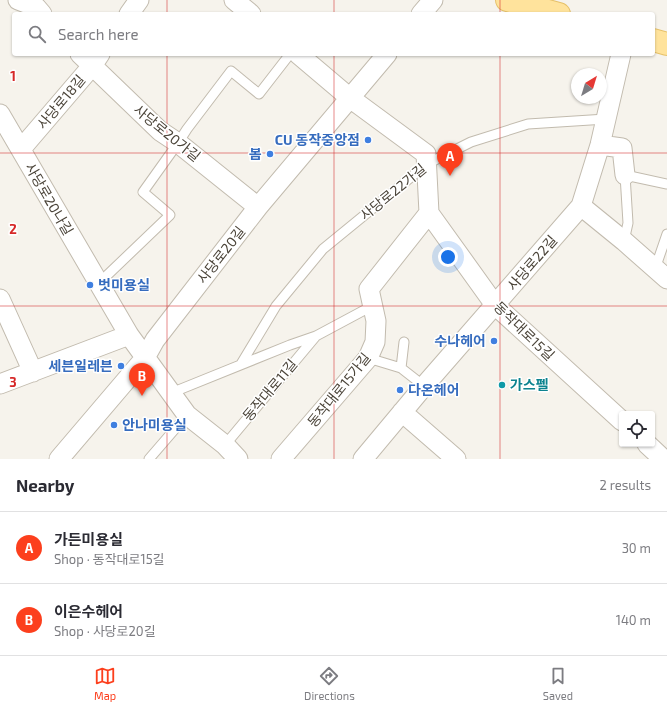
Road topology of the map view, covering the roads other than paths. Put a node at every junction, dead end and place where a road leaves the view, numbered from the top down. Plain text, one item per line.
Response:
1 (18, 0) edge
2 (139, 0) edge
3 (234, 0) edge
4 (433, 0) edge
5 (507, 0) edge
6 (40, 12) edge
7 (130, 12) edge
8 (249, 12) edge
9 (423, 12) edge
10 (552, 12) edge
11 (655, 41) edge
12 (667, 44) edge
13 (288, 56) edge
14 (300, 56) edge
15 (385, 56) edge
16 (621, 56) edge
17 (91, 58) edge
18 (350, 98) junction
19 (0, 114) edge
20 (606, 118) junction
21 (178, 143) junction
22 (600, 145) junction
23 (21, 149) junction
24 (427, 164) junction
25 (625, 175) junction
26 (667, 184) edge
27 (581, 206) junction
28 (258, 207) junction
29 (429, 213) junction
30 (667, 234) edge
31 (624, 241) junction
32 (661, 274) edge
33 (99, 284) junction
34 (0, 299) edge
35 (496, 305) junction
36 (372, 306) junction
37 (129, 335) junction
38 (316, 336) junction
39 (404, 342) dead end
40 (145, 358) junction
41 (368, 358) junction
42 (241, 364) junction
43 (401, 368) junction
44 (33, 372) junction
45 (0, 384) edge
46 (424, 386) junction
47 (170, 392) junction
48 (402, 412) junction
49 (187, 414) junction
50 (619, 418) edge
51 (225, 445) junction
52 (650, 447) edge
53 (59, 459) edge
54 (149, 459) edge
55 (238, 459) edge
56 (281, 459) edge
57 (363, 459) edge
58 (456, 459) edge
59 (663, 459) edge

1 - 6 street
2 - 7 street
3 - 8 street
4 - 9 street
5 - 10 main road
11 - 12 main road
13 - 21 lane
14 - 18 street
15 - 18 street, 사당로20길
16 - 20 street, 사당로22길
17 - 21 street, 사당로20가길
17 - 23 street, 사당로18길
18 - 24 street
18 - 28 street, 사당로20길
19 - 23 street, 사당로20나길
20 - 22 street, 사당로22길
20 - 24 lane, 사당로22가길
21 - 28 street, 사당로20가길
21 - 33 lane
22 - 25 street
22 - 27 street, 사당로22길
23 - 33 street, 사당로20나길
24 - 29 street
24 - 42 lane, 사당로22가길
25 - 26 lane
25 - 31 lane
27 - 31 street
27 - 35 street, 사당로22길
28 - 40 street, 사당로20길
29 - 35 street, 동작대로15길
29 - 36 street, 동작대로15가길
30 - 32 lane
31 - 32 street
33 - 37 street, 사당로20나길
34 - 44 street
35 - 46 street, 사당로22길
35 - 50 street, 동작대로15길
36 - 38 lane
36 - 41 street, 동작대로15가길
37 - 40 street, 사당로20나길
37 - 44 street
38 - 42 lane
38 - 51 lane, 동작대로11길
39 - 43 lane
40 - 47 street
40 - 53 street, 사당로20길
41 - 43 lane
41 - 56 street, 동작대로15가길
42 - 47 lane
43 - 46 lane
44 - 45 street
46 - 48 street, 사당로22길
47 - 49 street
48 - 57 street, 사당로22길
48 - 58 street
49 - 51 street
49 - 54 lane
51 - 55 street
52 - 59 street

